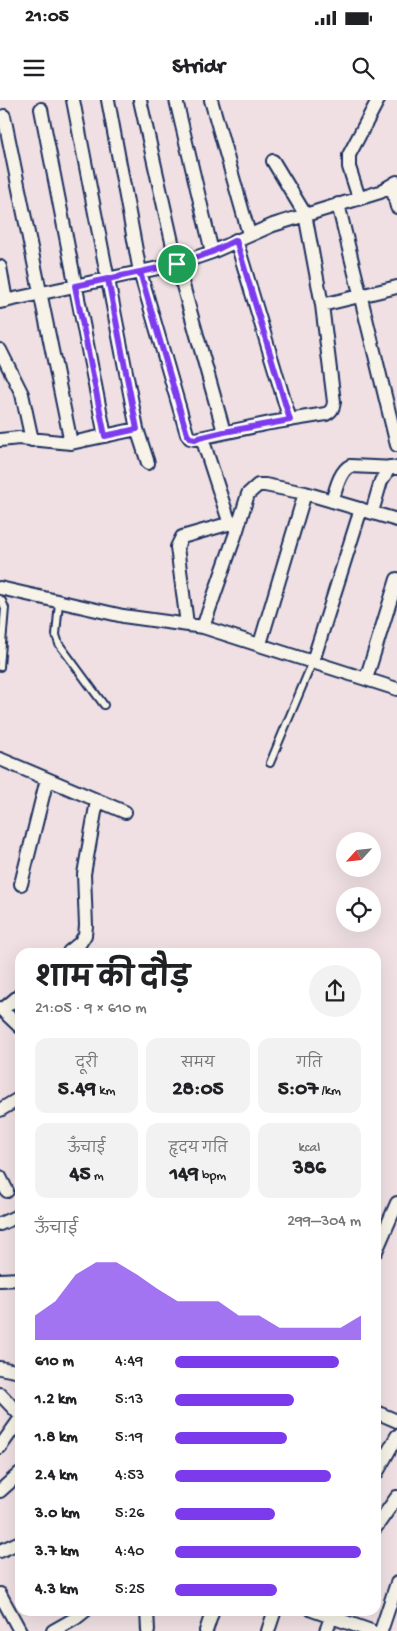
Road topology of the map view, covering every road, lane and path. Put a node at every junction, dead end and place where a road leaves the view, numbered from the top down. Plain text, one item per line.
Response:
1 (73, 100) edge
2 (108, 100) edge
3 (140, 100) edge
4 (176, 100) edge
5 (210, 100) edge
6 (378, 100) edge
7 (41, 109) dead end
8 (4, 116) dead end
9 (273, 161) dead end
10 (394, 184) edge
11 (359, 198) junction
12 (338, 204) junction
13 (397, 207) edge
14 (305, 214) junction
15 (249, 234) junction
16 (236, 240) junction
17 (212, 252) junction
18 (177, 264) junction
19 (0, 267) edge
20 (140, 272) junction
21 (108, 279) junction
22 (75, 286) junction
23 (397, 287) edge
24 (40, 294) junction
25 (361, 296) junction
26 (3, 301) edge
27 (322, 305) junction
28 (0, 350) edge
29 (290, 420) junction
30 (137, 429) junction
31 (224, 432) junction
32 (105, 436) junction
33 (202, 438) junction
34 (0, 440) edge
35 (32, 440) junction
36 (70, 443) junction
37 (397, 445) edge
38 (148, 463) dead end
39 (394, 467) edge
40 (305, 493) junction
41 (332, 501) junction
42 (366, 510) junction
43 (397, 520) edge
44 (234, 527) junction
45 (397, 579) edge
46 (0, 588) edge
47 (0, 600) edge
48 (59, 602) junction
49 (187, 624) junction
50 (204, 626) junction
51 (260, 644) junction
52 (313, 662) junction
53 (0, 667) edge
54 (366, 679) junction
55 (397, 689) edge
56 (104, 705) dead end
57 (0, 759) edge
58 (270, 763) dead end
59 (47, 780) junction
60 (97, 800) junction
61 (125, 812) dead end
62 (22, 884) dead end
63 (74, 948) edge
64 (15, 999) edge
65 (1, 1009) edge
66 (15, 1022) edge
67 (15, 1102) edge
68 (0, 1110) edge
69 (0, 1177) edge
70 (7, 1190) dead end
71 (397, 1203) edge
72 (15, 1217) edge
73 (394, 1218) edge
74 (0, 1224) edge
75 (381, 1239) edge
76 (15, 1279) edge
77 (0, 1280) edge
78 (0, 1368) edge
79 (15, 1371) edge
80 (0, 1394) edge
81 (15, 1410) edge
82 (381, 1414) edge
83 (397, 1421) edge
84 (15, 1426) edge
85 (397, 1436) edge
86 (0, 1447) edge
87 (381, 1465) edge
88 (15, 1478) edge
89 (0, 1491) edge
90 (397, 1497) edge
91 (381, 1520) edge
92 (15, 1544) edge
93 (0, 1551) edge
94 (397, 1583) edge
95 (0, 1594) edge
96 (78, 1616) edge
97 (147, 1616) edge
98 (211, 1616) edge
99 (273, 1616) edge
100 (332, 1616) edge
101 (339, 1616) edge
102 (20, 1631) edge
103 (53, 1631) edge
104 (148, 1631) edge
105 (206, 1631) edge
106 (268, 1631) edge
107 (326, 1631) edge
108 (371, 1631) edge
109 (380, 1631) edge

1 - 21 street
2 - 20 street
3 - 18 street
4 - 17 street
5 - 15 street
6 - 11 street
7 - 22 street
8 - 24 street
9 - 14 street
10 - 11 street
10 - 13 street
11 - 12 street
12 - 14 street
12 - 25 street
14 - 15 street
14 - 27 street
15 - 16 street
16 - 17 street
16 - 29 street
17 - 18 street
18 - 20 street
18 - 31 street
19 - 26 street
20 - 21 street
20 - 33 street
21 - 22 street
21 - 30 street
22 - 24 street
22 - 32 street
23 - 25 street
24 - 26 street
24 - 36 street
25 - 27 street
25 - 37 street
27 - 29 street
28 - 35 street
29 - 31 street
30 - 32 street
30 - 38 street
31 - 33 street
32 - 36 street
33 - 44 street
34 - 35 street
35 - 36 street
39 - 41 street
39 - 42 street
40 - 41 street
40 - 44 street
40 - 51 street
41 - 42 street
42 - 43 street
42 - 52 street
44 - 49 street
44 - 50 street
45 - 54 street
46 - 48 street
47 - 53 lane
48 - 49 street
48 - 56 lane
49 - 50 street
50 - 51 street
51 - 52 street
52 - 54 street
52 - 58 lane
54 - 55 street
57 - 59 street
59 - 60 street
59 - 62 street
60 - 61 street
60 - 63 street
64 - 65 street
65 - 66 street
67 - 68 street
69 - 70 street
71 - 73 street
72 - 74 street
73 - 75 street
76 - 77 street
78 - 79 street
80 - 81 street
82 - 83 street
84 - 86 street
85 - 87 street
88 - 89 street
90 - 91 street
92 - 93 street
94 - 109 street
95 - 102 street
96 - 103 street
97 - 104 street
98 - 105 street
99 - 106 street
100 - 107 street
101 - 108 street

